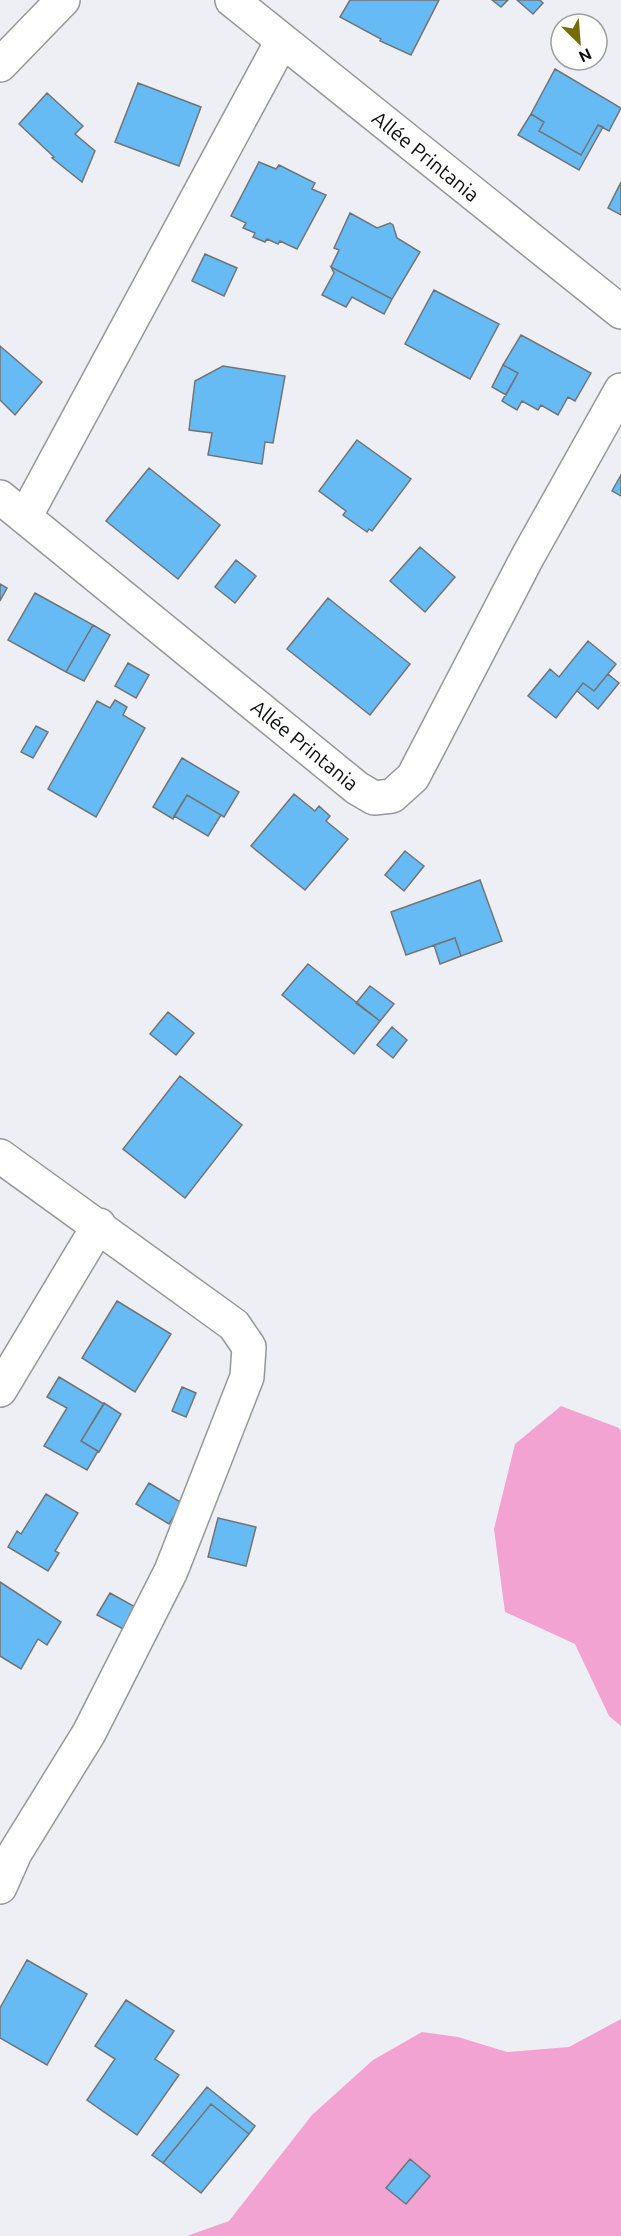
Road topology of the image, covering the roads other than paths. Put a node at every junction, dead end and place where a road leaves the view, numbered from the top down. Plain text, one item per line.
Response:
1 (63, 0) edge
2 (232, 0) edge
3 (282, 41) junction
4 (0, 65) edge
5 (621, 312) edge
6 (621, 390) edge
7 (0, 497) edge
8 (26, 517) junction
9 (0, 1156) edge
10 (99, 1225) junction
11 (0, 1390) edge
12 (0, 1887) edge

1 - 4 street
2 - 3 street, Allée Printania
3 - 5 street, Allée Printania
3 - 8 street
6 - 8 street, Allée Printania
7 - 8 street, Allée Printania
9 - 10 street
10 - 11 street
10 - 12 street

